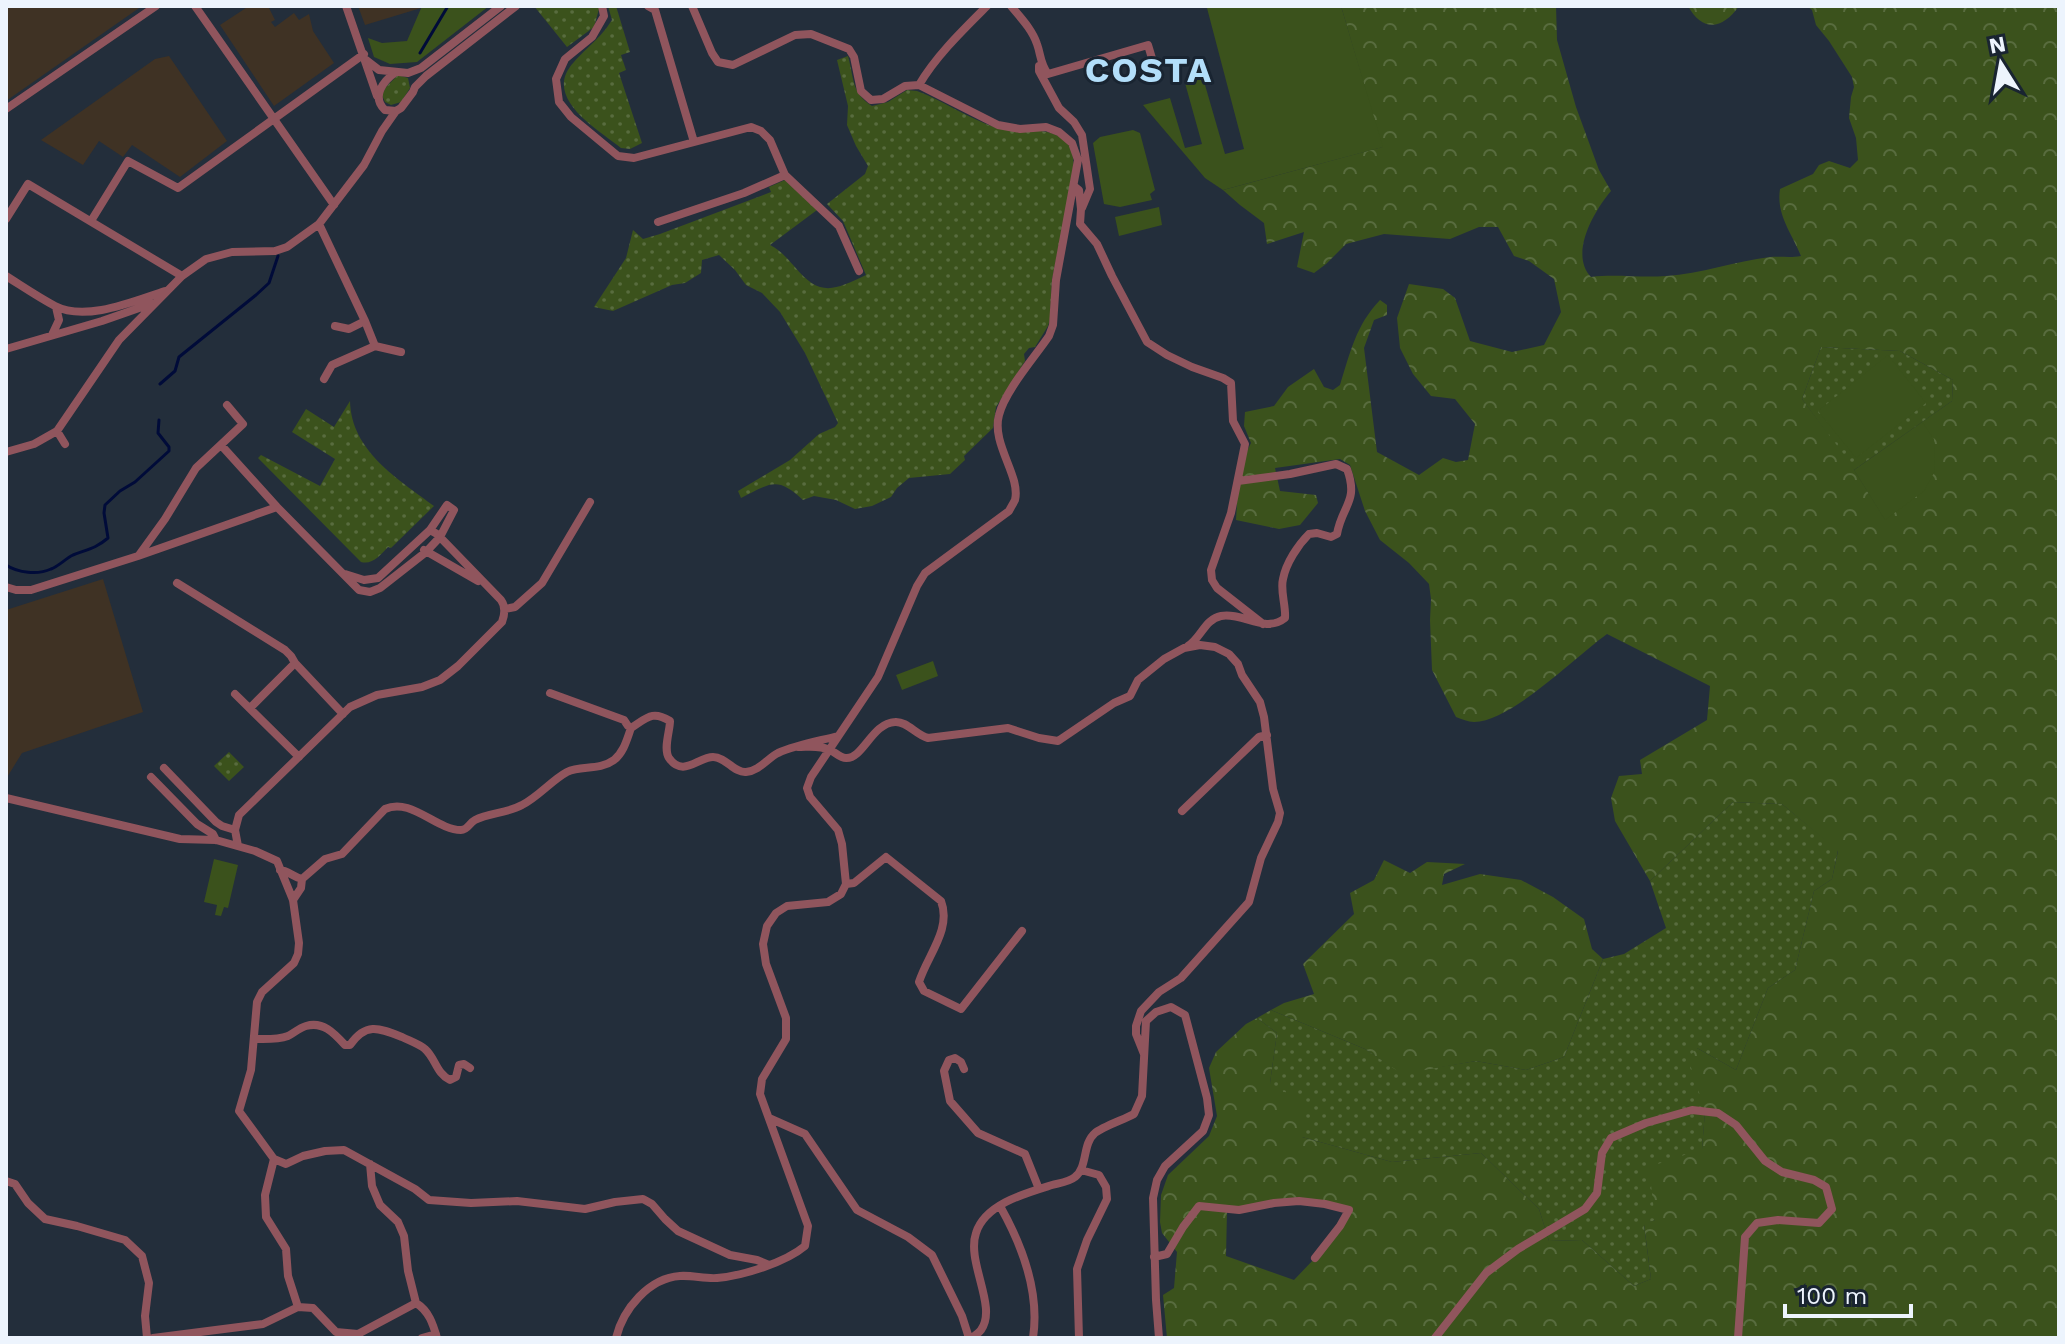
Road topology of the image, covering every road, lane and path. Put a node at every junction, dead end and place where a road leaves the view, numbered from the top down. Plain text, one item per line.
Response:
1 (156, 6) edge
2 (195, 6) edge
3 (346, 6) edge
4 (501, 6) edge
5 (516, 6) edge
6 (602, 6) edge
7 (648, 6) edge
8 (692, 6) edge
9 (987, 6) edge
10 (1011, 6) edge
11 (1039, 53) junction
12 (365, 57) junction
13 (397, 72) junction
14 (408, 73) junction
15 (1157, 75) dead end
16 (919, 85) junction
17 (415, 87) junction
18 (377, 96) junction
19 (380, 106) junction
20 (6, 109) edge
21 (396, 111) junction
22 (274, 117) junction
23 (382, 131) junction
24 (694, 142) junction
25 (785, 175) junction
26 (1074, 186) junction
27 (334, 205) junction
28 (1081, 209) junction
29 (6, 219) edge
30 (91, 221) junction
31 (658, 222) dead end
32 (319, 224) junction
33 (859, 271) dead end
34 (6, 276) edge
35 (182, 276) junction
36 (167, 290) junction
37 (56, 307) junction
38 (113, 317) junction
39 (365, 321) junction
40 (335, 326) dead end
41 (52, 335) junction
42 (119, 340) junction
43 (375, 346) junction
44 (6, 349) edge
45 (401, 352) dead end
46 (324, 379) dead end
47 (227, 405) dead end
48 (57, 431) junction
49 (65, 444) dead end
50 (221, 445) junction
51 (6, 452) edge
52 (1238, 481) junction
53 (590, 502) dead end
54 (277, 507) junction
55 (430, 530) junction
56 (440, 537) junction
57 (417, 543) junction
58 (426, 552) junction
59 (138, 556) junction
60 (345, 574) junction
61 (177, 583) dead end
62 (486, 585) junction
63 (6, 587) edge
64 (505, 609) junction
65 (1263, 624) junction
66 (1184, 648) junction
67 (295, 663) junction
68 (550, 693) dead end
69 (235, 694) dead end
70 (250, 708) junction
71 (343, 714) junction
72 (631, 728) junction
73 (1267, 735) junction
74 (838, 736) junction
75 (798, 747) junction
76 (828, 749) junction
77 (299, 757) junction
78 (164, 768) dead end
79 (151, 777) dead end
80 (183, 788) junction
81 (6, 798) edge
82 (173, 799) junction
83 (1182, 811) dead end
84 (235, 830) junction
85 (216, 840) junction
86 (238, 846) junction
87 (278, 866) junction
88 (302, 879) junction
89 (846, 884) junction
90 (293, 900) junction
91 (1022, 931) dead end
92 (255, 1039) junction
93 (1144, 1054) junction
94 (470, 1068) dead end
95 (964, 1069) dead end
96 (769, 1118) junction
97 (274, 1159) junction
98 (370, 1164) junction
99 (1081, 1170) junction
100 (6, 1181) edge
101 (1039, 1189) junction
102 (1000, 1206) junction
103 (1154, 1257) junction
104 (1315, 1258) dead end
105 (769, 1265) junction
106 (416, 1303) junction
107 (298, 1307) junction
108 (337, 1335) edge
109 (356, 1336) edge
110 (436, 1336) edge
111 (150, 1338) edge
112 (422, 1338) edge
113 (616, 1338) edge
114 (971, 1338) edge
115 (1033, 1338) edge
116 (1079, 1338) edge
117 (1159, 1338) edge
118 (1435, 1338) edge
119 (1738, 1338) edge

1 - 20 street
2 - 22 street
3 - 12 street
4 - 14 street
5 - 17 street
6 - 24 street
7 - 24 street
8 - 16 street
9 - 16 street
10 - 11 street
11 - 15 street
11 - 28 street
12 - 13 street
12 - 18 street
12 - 22 street
13 - 14 street
13 - 18 street
14 - 17 street
16 - 26 street
17 - 21 street
18 - 19 street
19 - 21 street
19 - 23 street
21 - 23 street
22 - 27 street
22 - 30 street
23 - 27 street
24 - 25 street
25 - 31 street
25 - 33 street
26 - 28 street
26 - 74 street
27 - 32 street
28 - 52 street
29 - 30 street
30 - 35 street
32 - 35 street
32 - 39 street
34 - 37 street
35 - 36 street
36 - 37 street
36 - 38 street
36 - 42 street
37 - 41 street
38 - 41 street
38 - 42 street
39 - 40 street
39 - 43 street
41 - 44 street
42 - 48 street
43 - 45 street
43 - 46 street
47 - 50 street
48 - 49 street
48 - 51 street
50 - 54 street
50 - 59 street
52 - 65 street
52 - 65 street
53 - 64 street
54 - 59 street
54 - 60 street
55 - 56 street
55 - 56 street
55 - 57 street
56 - 58 street
56 - 62 street
57 - 58 street
57 - 60 street
58 - 60 street
58 - 62 street
59 - 63 street
61 - 67 street
62 - 64 street
64 - 71 street
65 - 66 street
66 - 73 street
66 - 76 street
67 - 70 street
67 - 71 street
68 - 72 street
69 - 70 street
70 - 77 street
71 - 77 street
72 - 75 street
72 - 88 street
73 - 83 street
73 - 93 street
74 - 75 street
74 - 76 street
75 - 76 street
76 - 89 street
77 - 84 street
78 - 80 street
79 - 82 street
80 - 82 street
80 - 84 street
81 - 85 street
82 - 85 street
84 - 86 street
85 - 86 street
86 - 87 street
87 - 88 street
87 - 90 street
88 - 90 street
89 - 91 street
89 - 96 street
90 - 92 street
92 - 94 street
92 - 97 street
93 - 99 street
93 - 103 street
95 - 101 street
96 - 105 street
96 - 114 street
97 - 98 street
97 - 107 street
98 - 105 street
98 - 106 street
99 - 101 street
99 - 116 street
100 - 111 street
101 - 102 street
102 - 114 street
102 - 115 street
103 - 104 street
103 - 117 street
105 - 113 street
106 - 109 street
106 - 110 street
107 - 108 street
107 - 111 street
108 - 109 street
110 - 112 street
118 - 119 street

